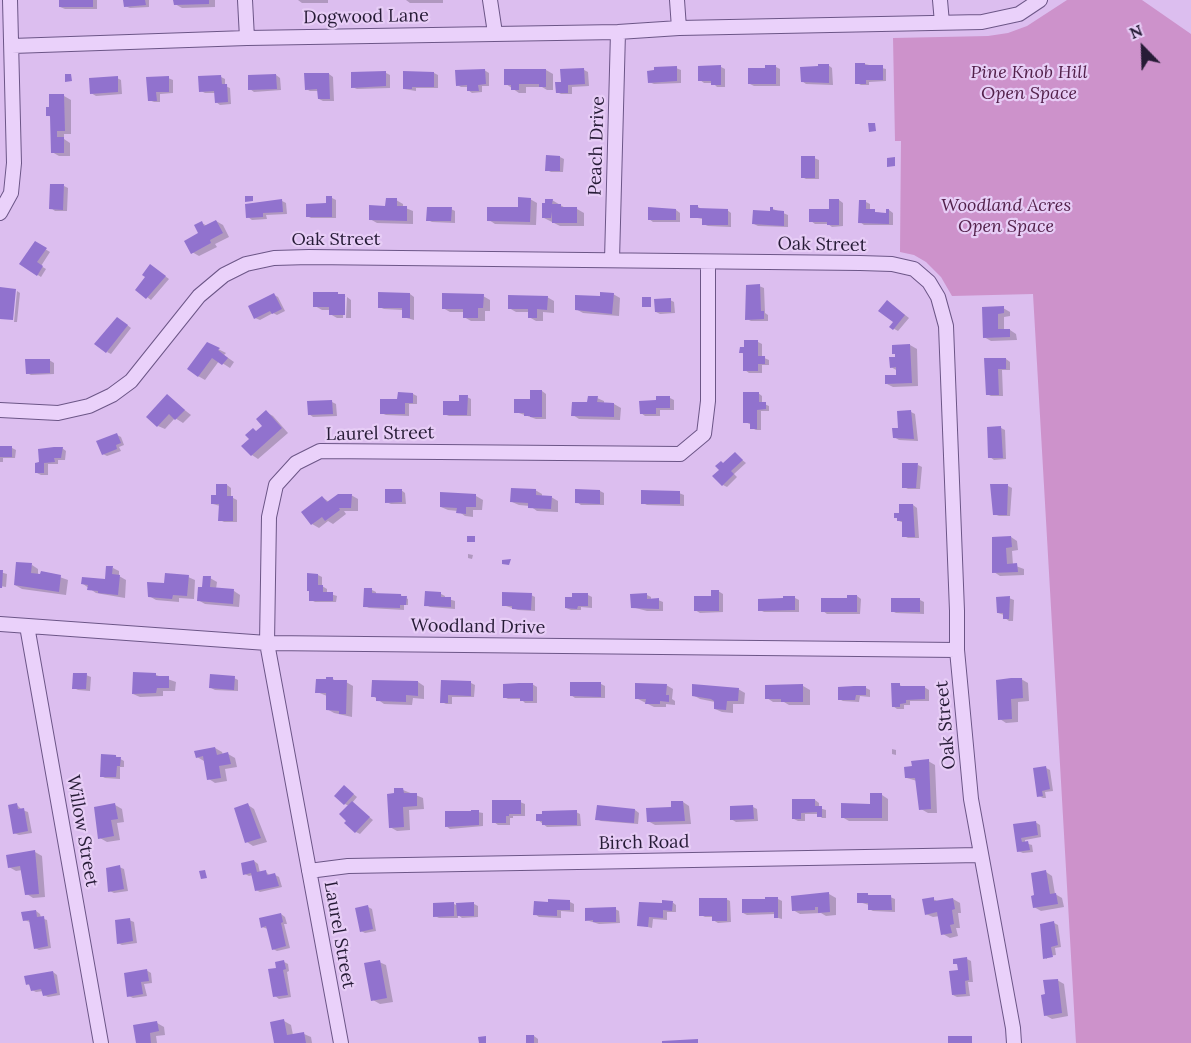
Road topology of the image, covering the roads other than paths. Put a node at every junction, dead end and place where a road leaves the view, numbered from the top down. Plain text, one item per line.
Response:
1 (10, 0) edge
2 (245, 0) edge
3 (490, 0) edge
4 (678, 0) edge
5 (940, 0) edge
6 (1040, 0) edge
7 (942, 23) junction
8 (679, 28) junction
9 (618, 32) junction
10 (495, 33) junction
11 (247, 38) junction
12 (12, 46) junction
13 (0, 213) edge
14 (612, 260) junction
15 (708, 262) junction
16 (0, 410) edge
17 (0, 624) edge
18 (27, 626) junction
19 (267, 643) junction
20 (957, 650) junction
21 (980, 855) junction
22 (309, 871) junction
23 (101, 1043) edge
24 (341, 1043) edge
25 (1014, 1043) edge

1 - 12 street
2 - 11 street
3 - 10 street
4 - 8 street
5 - 7 street
6 - 7 street, Dogwood Lane
7 - 8 street, Dogwood Lane
8 - 9 street, Dogwood Lane
9 - 10 street, Dogwood Lane
9 - 14 street, Peach Drive
10 - 11 street, Dogwood Lane
11 - 12 street, Dogwood Lane
12 - 13 street
14 - 15 street, Oak Street
14 - 16 street, Oak Street
15 - 19 street, Laurel Street
15 - 20 street, Oak Street
17 - 18 street, Woodland Drive
18 - 19 street, Woodland Drive
18 - 23 street, Willow Street
19 - 20 street, Woodland Drive
19 - 22 street, Laurel Street
20 - 21 street, Oak Street
21 - 22 street, Birch Road
21 - 25 street, Oak Street
22 - 24 street, Laurel Street

